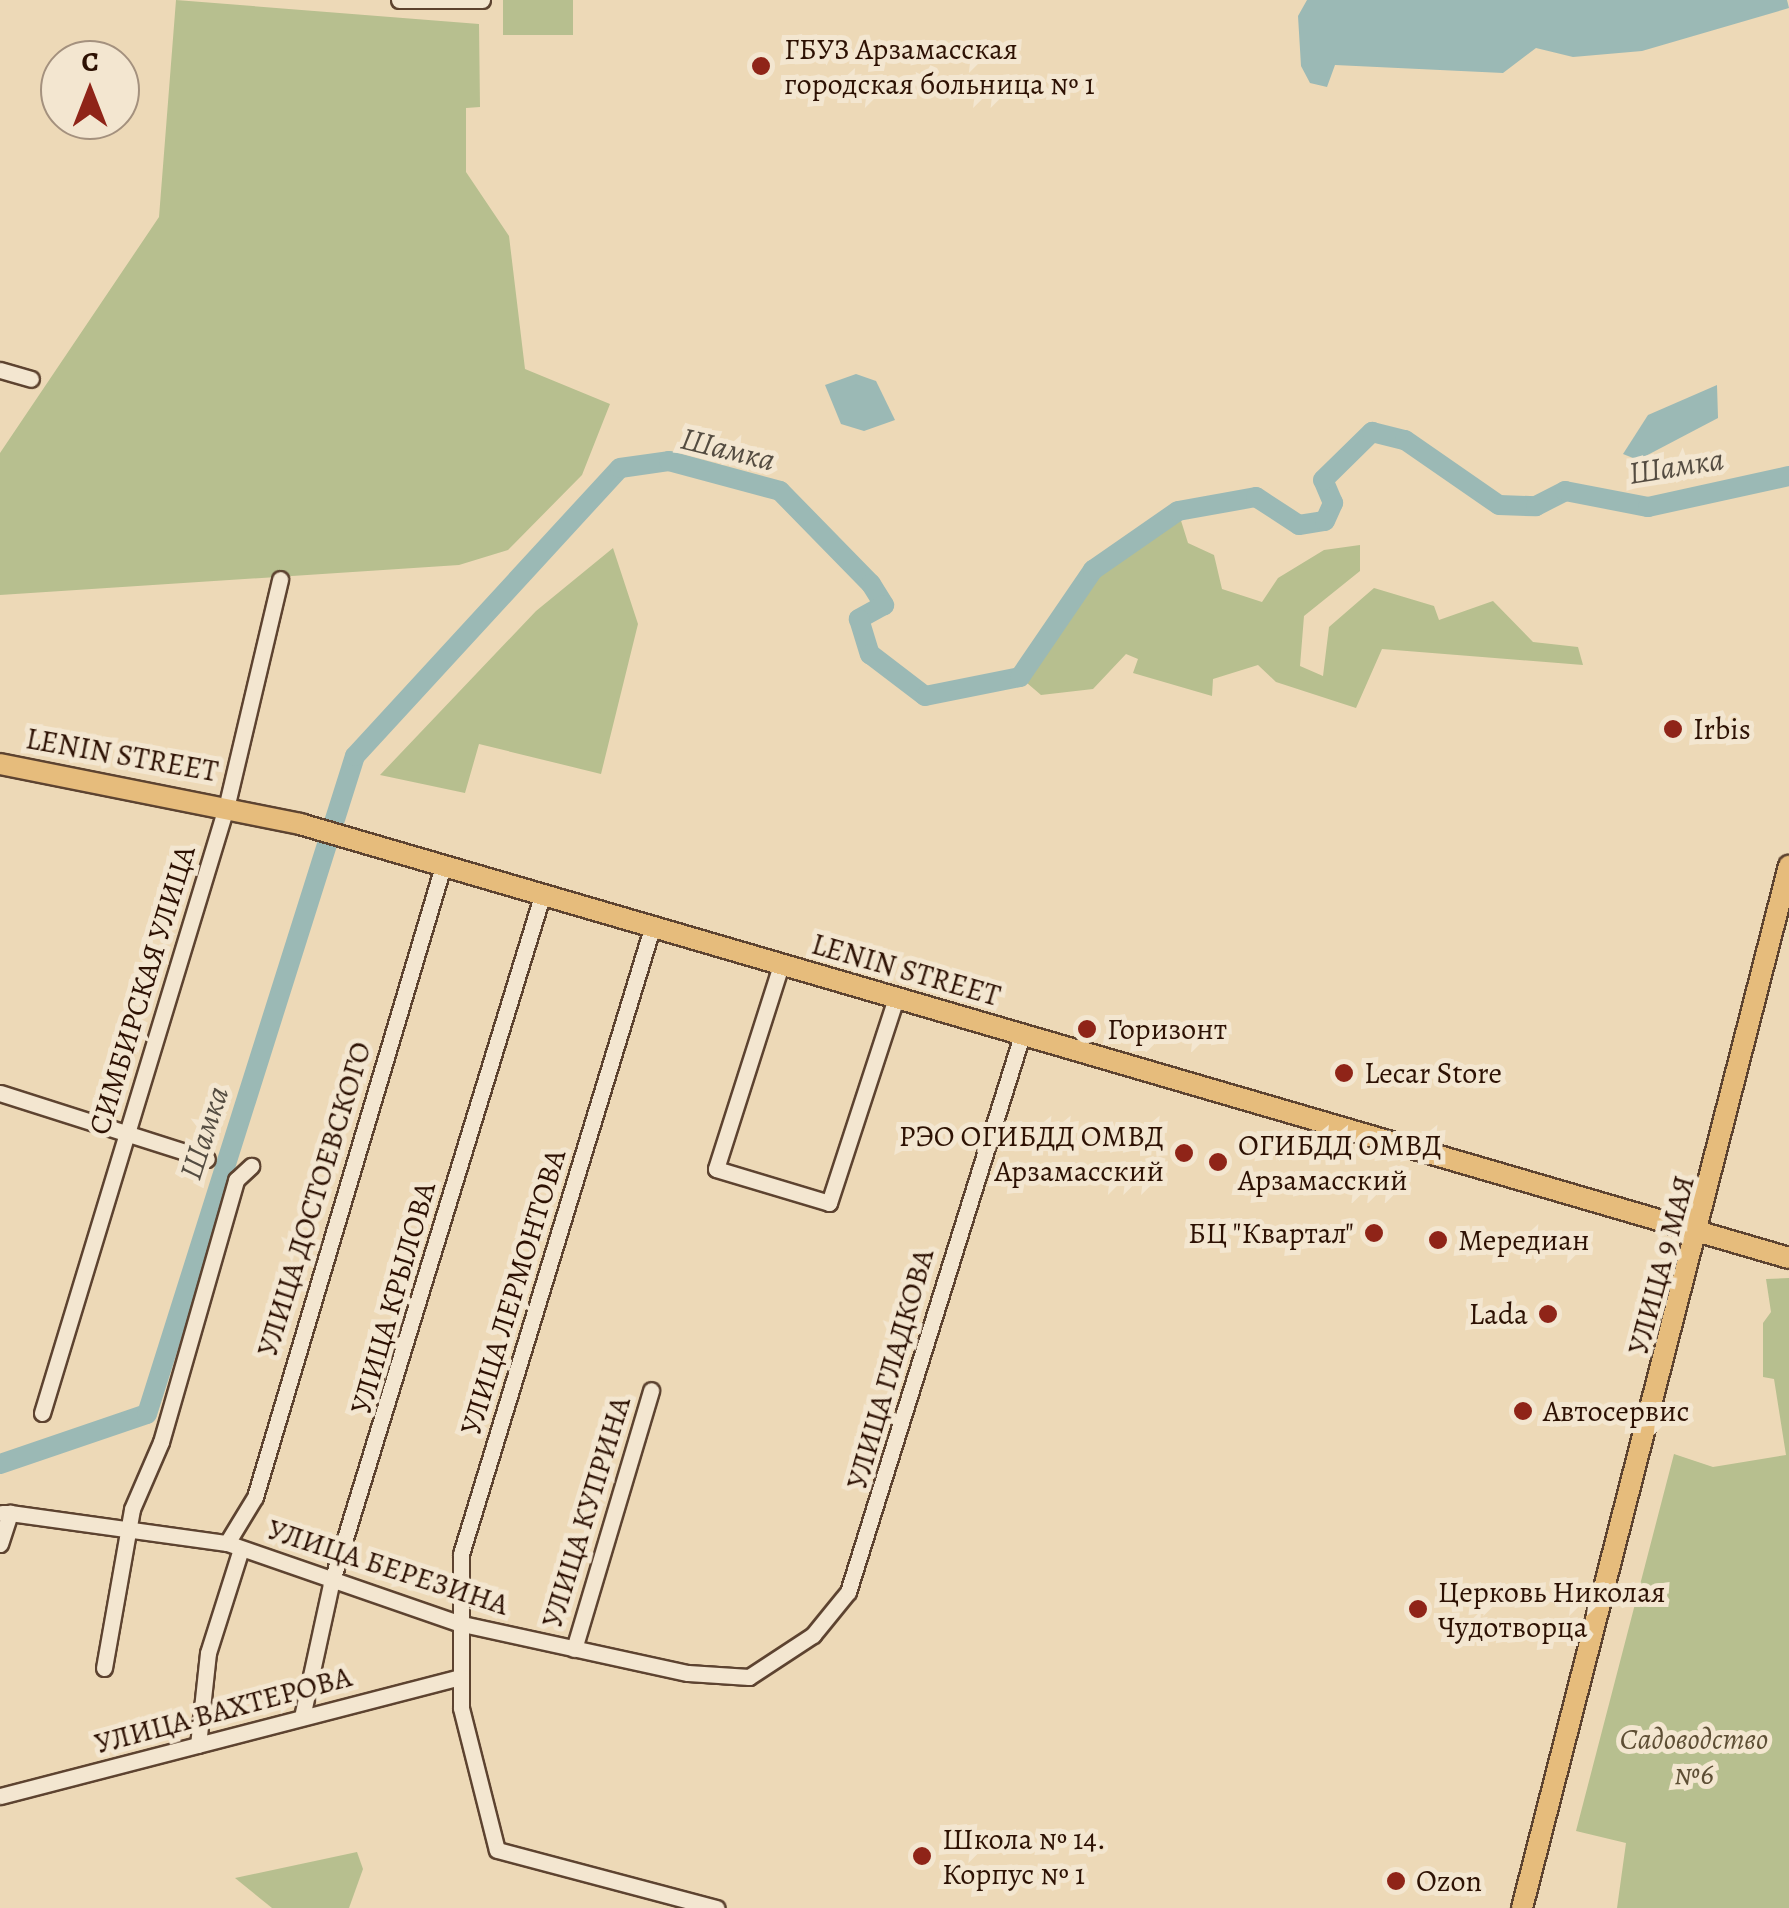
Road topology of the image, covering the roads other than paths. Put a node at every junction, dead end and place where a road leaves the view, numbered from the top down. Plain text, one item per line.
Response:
1 (399, 0) edge
2 (481, 3) edge
3 (0, 370) edge
4 (31, 379) dead end
5 (280, 579) dead end
6 (0, 764) edge
7 (227, 804) junction
8 (442, 866) junction
9 (1789, 866) edge
10 (542, 896) junction
11 (652, 928) junction
12 (781, 966) junction
13 (896, 998) junction
14 (1022, 1035) junction
15 (0, 1094) edge
16 (128, 1131) junction
17 (206, 1159) dead end
18 (242, 1170) dead end
19 (1701, 1238) junction
20 (1789, 1258) edge
21 (652, 1390) dead end
22 (42, 1412) dead end
23 (5, 1513) edge
24 (134, 1527) junction
25 (0, 1544) edge
26 (234, 1546) junction
27 (331, 1584) junction
28 (458, 1622) junction
29 (574, 1649) junction
30 (104, 1668) dead end
31 (460, 1677) junction
32 (749, 1677) joint
33 (302, 1717) junction
34 (198, 1745) junction
35 (0, 1796) edge
36 (716, 1908) edge
37 (1522, 1908) edge

1 - 2 street
3 - 4 street
5 - 7 street, СИМБИРСКАЯ УЛИЦА
6 - 7 main road, LENIN STREET
7 - 8 main road, LENIN STREET
7 - 16 street, СИМБИРСКАЯ УЛИЦА
8 - 10 main road, LENIN STREET
8 - 26 street, УЛИЦА ДОСТОЕВСКОГО
9 - 19 main road, УЛИЦА 9 МАЯ
10 - 11 main road, LENIN STREET
10 - 27 street, УЛИЦА КРЫЛОВА
11 - 12 main road, LENIN STREET
11 - 28 street, УЛИЦА ЛЕРМОНТОВА
12 - 13 main road, LENIN STREET
12 - 13 street
13 - 14 main road, LENIN STREET
14 - 19 main road, LENIN STREET
14 - 32 street, УЛИЦА ГЛАДКОВА
15 - 16 street
16 - 17 street
16 - 22 street, СИМБИРСКАЯ УЛИЦА
18 - 24 street
19 - 20 main road, LENIN STREET
19 - 37 main road, УЛИЦА 9 МАЯ
21 - 29 street, УЛИЦА КУПРИНА
23 - 24 street, УЛИЦА БЕРЕЗИНА
23 - 25 street
24 - 26 street, УЛИЦА БЕРЕЗИНА
24 - 30 street
26 - 27 street, УЛИЦА БЕРЕЗИНА
26 - 34 street, УЛИЦА ДОСТОЕВСКОГО
27 - 28 street, УЛИЦА БЕРЕЗИНА
27 - 33 street, УЛИЦА КРЫЛОВА
28 - 29 street, УЛИЦА БЕРЕЗИНА
28 - 31 street, УЛИЦА ЛЕРМОНТОВА
29 - 32 street, УЛИЦА БЕРЕЗИНА
31 - 33 street, УЛИЦА ВАХТЕРОВА
31 - 36 street, УЛИЦА ЛЕРМОНТОВА
33 - 34 street, УЛИЦА ВАХТЕРОВА
34 - 35 street, УЛИЦА ВАХТЕРОВА

